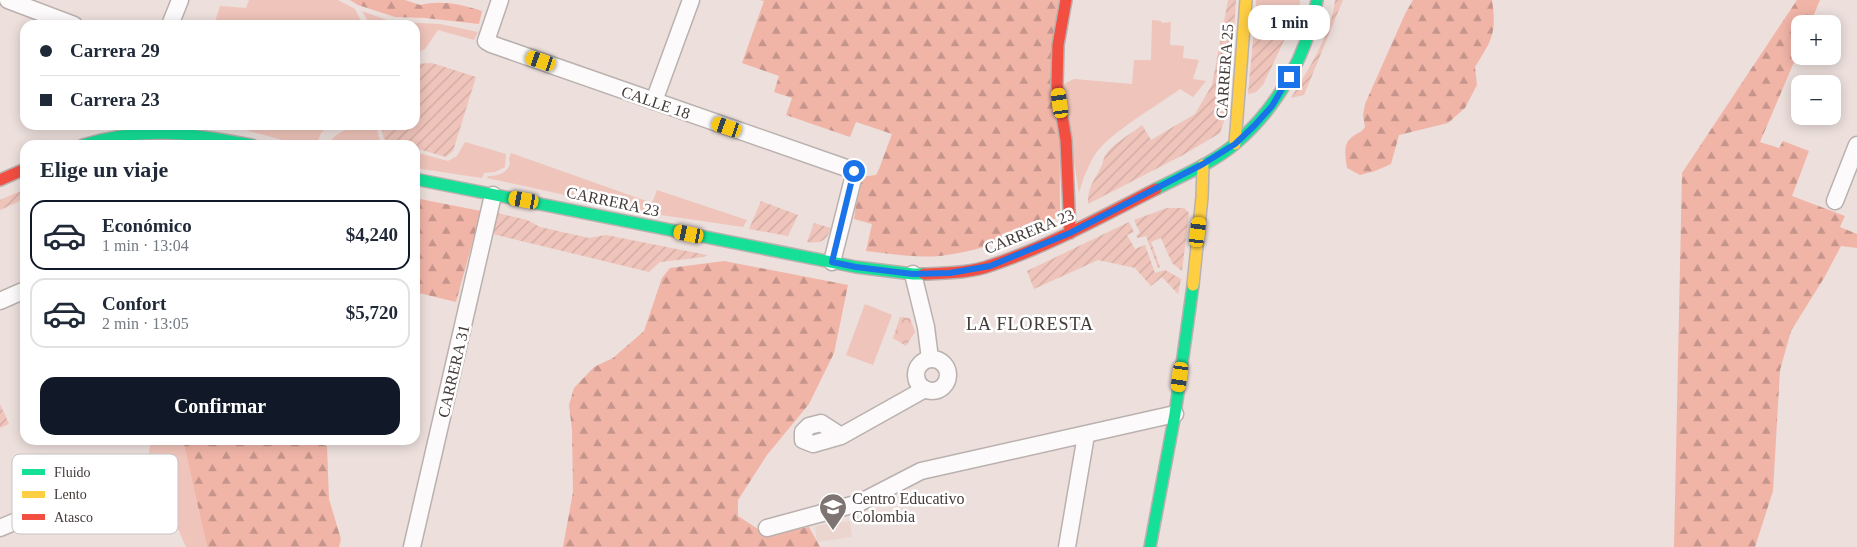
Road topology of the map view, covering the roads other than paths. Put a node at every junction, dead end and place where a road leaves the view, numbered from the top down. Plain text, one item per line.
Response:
1 (8, 0) edge
2 (180, 0) edge
3 (500, 0) edge
4 (692, 0) edge
5 (1066, 0) edge
6 (1246, 0) edge
7 (1317, 0) edge
8 (61, 20) edge
9 (172, 20) edge
10 (654, 101) junction
11 (229, 133) edge
12 (102, 140) edge
13 (242, 140) edge
14 (1235, 144) junction
15 (1857, 145) edge
16 (1203, 164) junction
17 (20, 170) edge
18 (3, 175) edge
19 (420, 180) edge
20 (493, 195) junction
21 (1835, 201) dead end
22 (1070, 233) junction
23 (832, 262) junction
24 (913, 274) junction
25 (20, 292) edge
26 (0, 300) edge
27 (930, 359) junction
28 (925, 389) junction
29 (1175, 414) junction
30 (1086, 435) junction
31 (841, 436) dead end
32 (12, 523) edge
33 (0, 528) edge
34 (767, 528) dead end
35 (412, 547) edge
36 (1067, 547) edge
37 (1150, 547) edge

1 - 8 street
2 - 9 street
3 - 10 street, CALLE 18
4 - 10 street
5 - 22 main road
6 - 14 main road, CARRERA 25
7 - 14 main road, CARRERA 23
10 - 23 street, CALLE 18
11 - 12 main road
11 - 13 main road
14 - 16 main road, CARRERA 23
15 - 21 street
16 - 22 main road, CARRERA 23
16 - 29 main road
17 - 18 main road
19 - 20 main road, CARRERA 23
20 - 23 main road, CARRERA 23
20 - 35 street, CARRERA 31
22 - 24 main road, CARRERA 23
23 - 24 main road, CARRERA 23
24 - 27 street
25 - 26 street
27 - 28 street
27 - 28 street
28 - 31 street
29 - 30 street
29 - 37 main road
30 - 34 street
30 - 36 street
32 - 33 street

